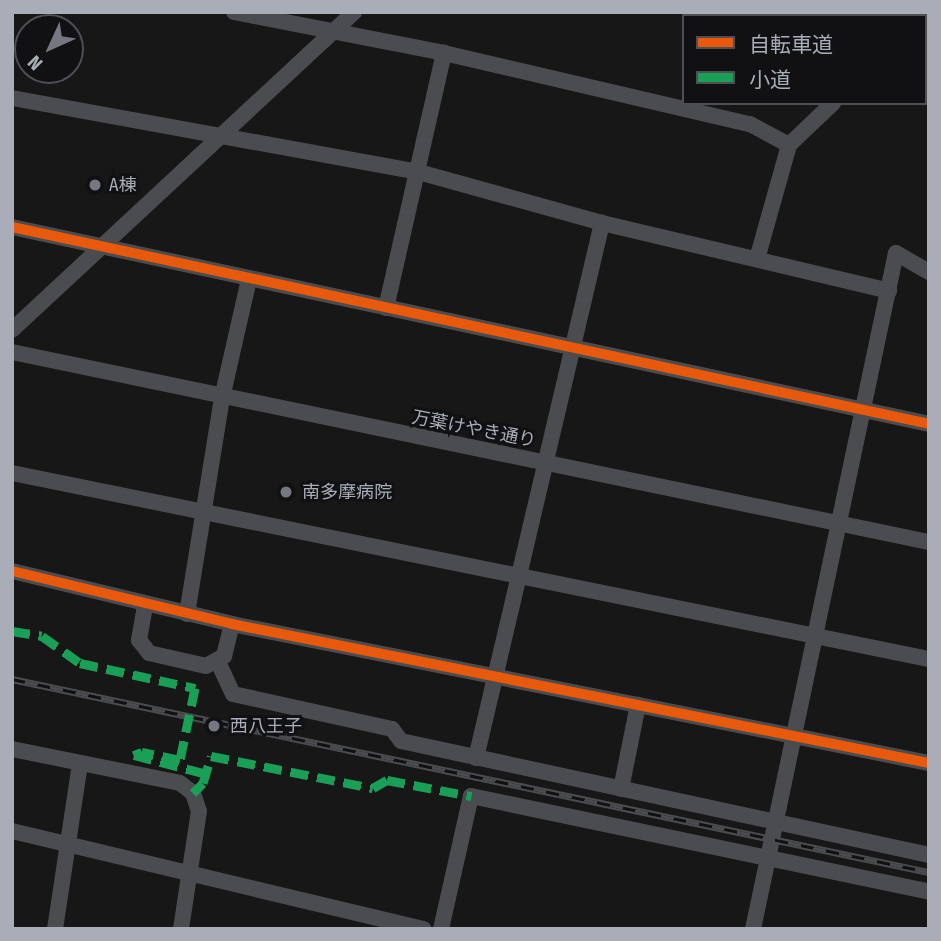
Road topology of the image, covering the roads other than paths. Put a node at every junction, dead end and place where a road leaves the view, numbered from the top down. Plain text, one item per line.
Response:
1 (234, 12) edge
2 (354, 12) edge
3 (332, 33) junction
4 (444, 53) junction
5 (12, 98) edge
6 (831, 105) edge
7 (220, 136) junction
8 (789, 145) junction
9 (415, 171) junction
10 (602, 223) junction
11 (12, 227) edge
12 (99, 248) junction
13 (757, 259) junction
14 (929, 272) edge
15 (249, 279) junction
16 (889, 291) junction
17 (386, 308) junction
18 (12, 330) edge
19 (572, 346) junction
20 (12, 352) edge
21 (222, 398) junction
22 (864, 409) junction
23 (929, 424) edge
24 (546, 463) junction
25 (12, 473) edge
26 (206, 509) junction
27 (839, 523) junction
28 (929, 542) edge
29 (12, 571) edge
30 (519, 575) junction
31 (145, 606) junction
32 (187, 614) junction
33 (232, 624) junction
34 (816, 636) junction
35 (929, 659) edge
36 (218, 662) junction
37 (495, 677) junction
38 (638, 705) junction
39 (795, 736) junction
40 (12, 748) edge
41 (476, 758) junction
42 (80, 763) junction
43 (929, 763) edge
44 (621, 789) junction
45 (777, 824) junction
46 (12, 831) edge
47 (67, 844) junction
48 (929, 855) edge
49 (770, 859) junction
50 (190, 873) junction
51 (929, 892) edge
52 (55, 929) edge
53 (181, 929) edge
54 (423, 929) edge
55 (441, 929) edge
56 (753, 929) edge

1 - 3 street
2 - 3 street
3 - 4 street
3 - 7 street
4 - 8 street
4 - 9 street
5 - 7 street
6 - 8 street
7 - 9 street
7 - 12 street
8 - 13 street
9 - 10 street
9 - 17 street
10 - 13 street
10 - 19 street
11 - 12 street
12 - 15 street
12 - 18 street
13 - 16 street
14 - 16 street
15 - 17 street
15 - 21 street
16 - 22 street
17 - 19 street
19 - 22 street
19 - 24 street
20 - 21 street, 万葉けやき通り
21 - 24 street, 万葉けやき通り
21 - 26 street
22 - 23 street
22 - 27 street
24 - 27 street, 万葉けやき通り
24 - 30 street
25 - 26 street
26 - 30 street
26 - 32 street
27 - 28 street, 万葉けやき通り
27 - 34 street
29 - 31 street
30 - 34 street
30 - 37 street
31 - 32 street
31 - 36 street
32 - 33 street
33 - 36 street
33 - 37 street
34 - 35 street
34 - 39 street
36 - 41 street
37 - 38 street
37 - 41 street
38 - 39 street
38 - 44 street
39 - 43 street
39 - 45 street
40 - 42 street
41 - 44 street
42 - 47 street
42 - 50 street
44 - 45 street
45 - 48 street
45 - 49 street
46 - 47 street
47 - 50 street
47 - 52 street
49 - 51 street
49 - 55 street
49 - 56 street
50 - 53 street
50 - 54 street

